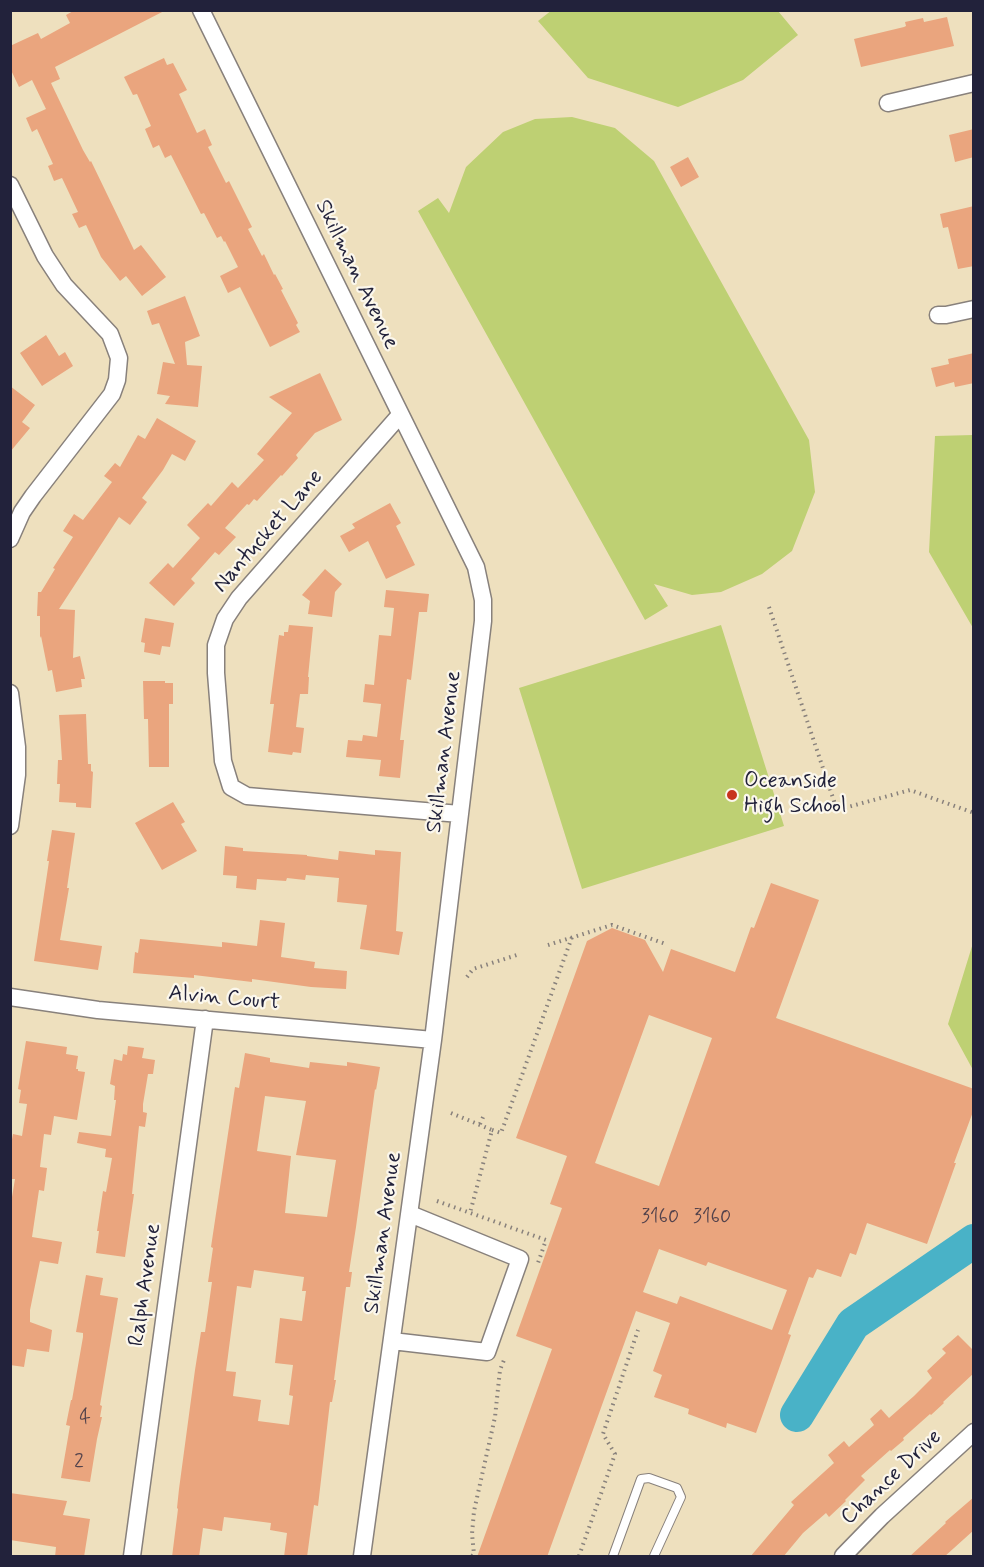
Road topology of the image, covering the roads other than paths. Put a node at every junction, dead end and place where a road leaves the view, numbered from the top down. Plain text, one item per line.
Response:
1 (201, 10) edge
2 (974, 83) edge
3 (888, 103) dead end
4 (10, 184) edge
5 (974, 309) edge
6 (938, 315) dead end
7 (400, 415) junction
8 (10, 539) edge
9 (10, 693) edge
10 (460, 814) junction
11 (10, 826) edge
12 (10, 997) edge
13 (205, 1019) junction
14 (433, 1040) junction
15 (410, 1214) junction
16 (392, 1341) junction
17 (974, 1432) edge
18 (132, 1557) edge
19 (362, 1557) edge
20 (613, 1557) edge
21 (654, 1557) edge
22 (843, 1557) edge

1 - 7 street, Skillman Avenue
2 - 3 street
4 - 8 street
5 - 6 street
7 - 10 street, Skillman Avenue
7 - 10 street, Nantucket Lane
9 - 11 street
10 - 14 street, Skillman Avenue
12 - 13 street, Alvin Court
13 - 14 street, Alvin Court
13 - 18 street, Ralph Avenue
14 - 15 street, Skillman Avenue
15 - 16 street, Skillman Avenue
15 - 16 street
16 - 19 street, Skillman Avenue
17 - 22 street, Chance Drive
20 - 21 lane

